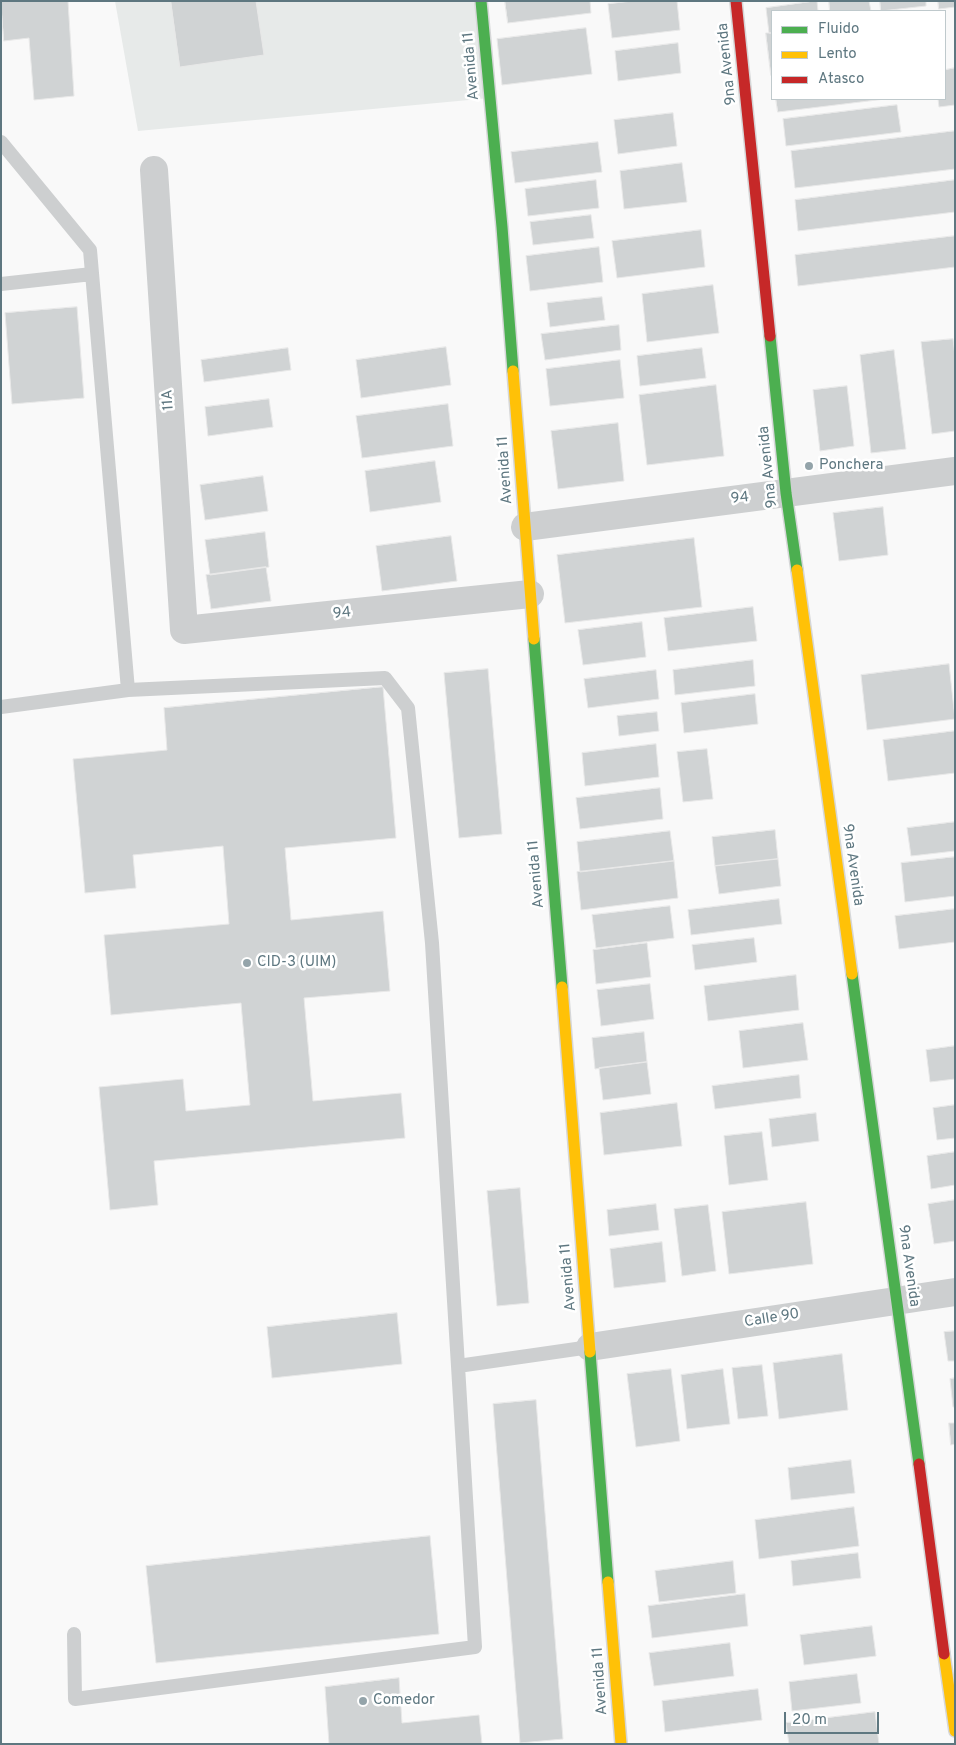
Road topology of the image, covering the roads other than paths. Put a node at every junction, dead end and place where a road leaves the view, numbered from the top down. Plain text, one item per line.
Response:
1 (481, 1) edge
2 (736, 1) edge
3 (1, 142) edge
4 (154, 170) dead end
5 (92, 274) junction
6 (1, 284) edge
7 (955, 471) edge
8 (786, 493) junction
9 (525, 527) junction
10 (530, 594) junction
11 (184, 630) joint
12 (128, 690) junction
13 (1, 707) edge
14 (955, 1292) edge
15 (897, 1300) junction
16 (590, 1347) junction
17 (458, 1366) junction
18 (74, 1634) dead end
19 (955, 1731) edge
20 (620, 1744) edge

1 - 9 street, Avenida 11
2 - 8 street, 9na Avenida
3 - 5 lane
4 - 11 street, 11A
5 - 6 lane
5 - 12 lane
7 - 8 street, 94
8 - 9 street, 94
8 - 15 street, 9na Avenida
9 - 10 street, Avenida 11
10 - 11 street, 94
10 - 16 street, Avenida 11
12 - 13 lane
12 - 17 lane
14 - 15 street, Calle 90
15 - 16 street, Calle 90
15 - 19 street, 9na Avenida
16 - 17 lane
16 - 20 street, Avenida 11
17 - 18 lane

